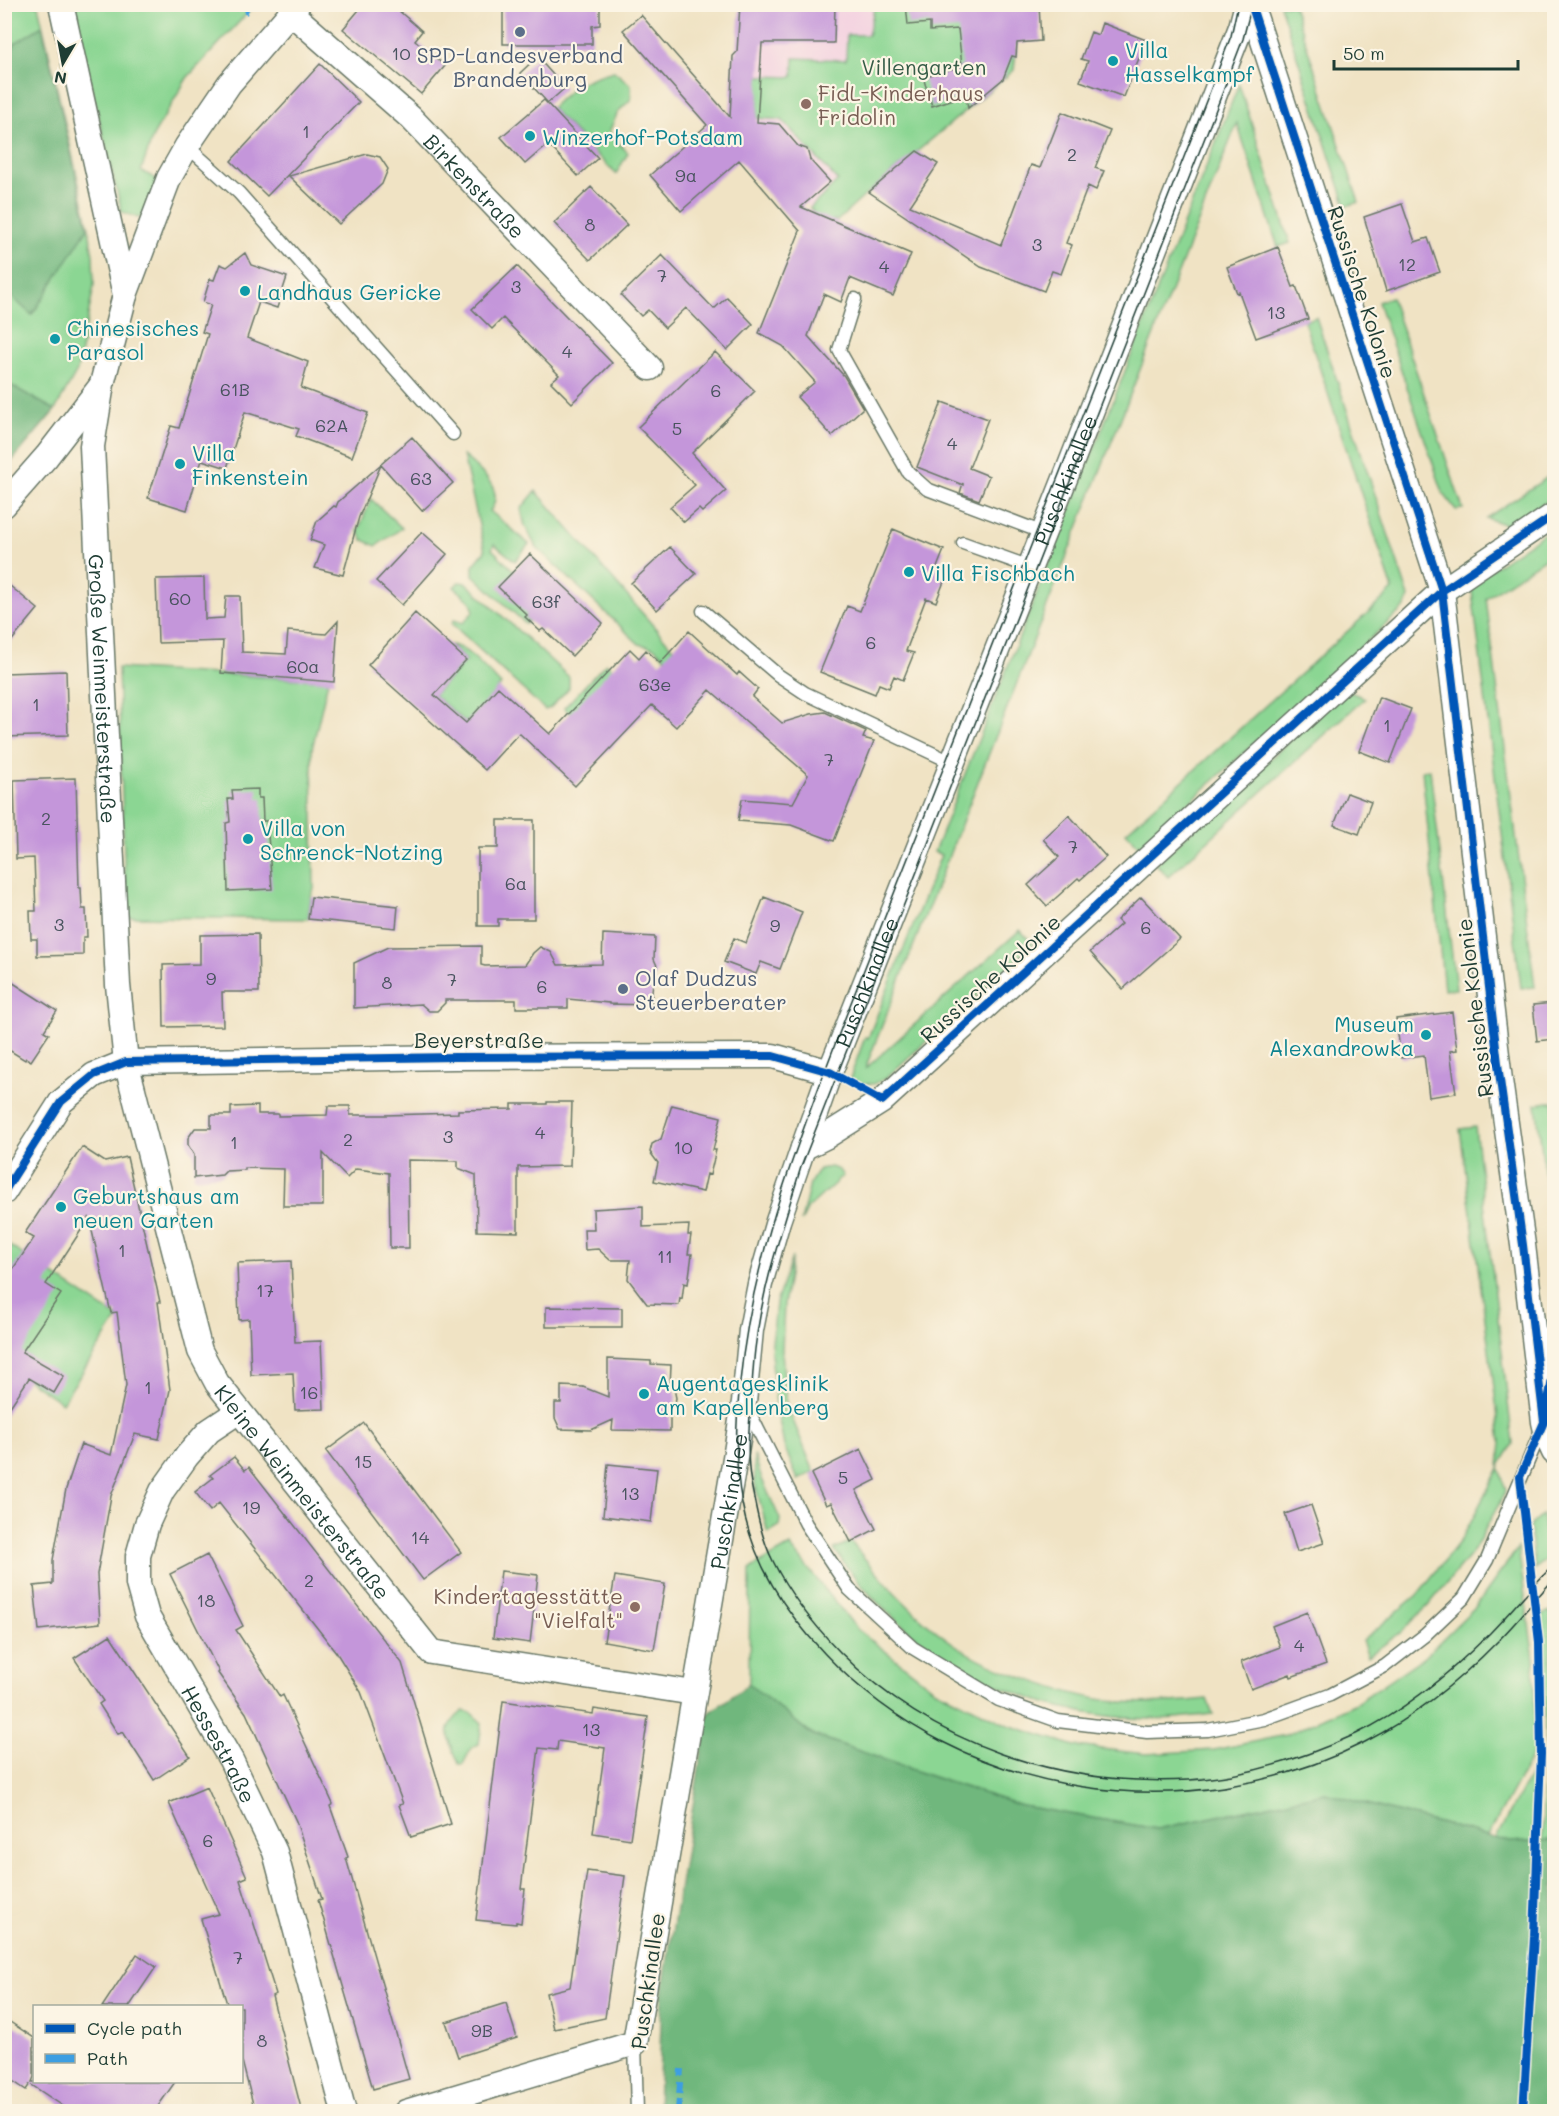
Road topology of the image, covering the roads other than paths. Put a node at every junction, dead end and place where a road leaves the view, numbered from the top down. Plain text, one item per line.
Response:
1 (61, 4) edge
2 (1249, 4) edge
3 (294, 8) edge
4 (187, 146) junction
5 (125, 295) junction
6 (855, 299) dead end
7 (650, 368) dead end
8 (102, 384) junction
9 (453, 434) dead end
10 (4, 505) edge
11 (1554, 515) edge
12 (1044, 533) junction
13 (963, 543) dead end
14 (1030, 567) junction
15 (1442, 591) junction
16 (703, 611) dead end
17 (952, 763) junction
18 (126, 1062) junction
19 (830, 1072) junction
20 (803, 1148) junction
21 (4, 1192) edge
22 (744, 1402) junction
23 (239, 1411) junction
24 (1544, 1422) junction
25 (1554, 1452) edge
26 (694, 1693) junction
27 (635, 2043) junction
28 (344, 2112) edge
29 (406, 2112) edge
30 (637, 2112) edge

1 - 5 street
2 - 12 street, Puschkinallee
2 - 15 street, Russische Kolonie
3 - 4 street, Große Weinmeisterstraße
3 - 7 street, Birkenstraße
4 - 5 street, Große Weinmeisterstraße
4 - 9 lane
5 - 8 street, Große Weinmeisterstraße
6 - 12 lane
8 - 10 street
8 - 18 street, Große Weinmeisterstraße
11 - 15 street, Russische Kolonie
12 - 14 street, Puschkinallee
13 - 14 lane
14 - 17 street, Puschkinallee
15 - 20 street, Russische Kolonie
15 - 24 street, Russische Kolonie
16 - 17 lane
17 - 19 street, Puschkinallee
18 - 19 street, Beyerstraße
18 - 21 street
18 - 23 street, Kleine Weinmeisterstraße
19 - 20 street, Puschkinallee
20 - 22 street, Puschkinallee
22 - 24 lane
22 - 26 street, Puschkinallee
23 - 26 street, Kleine Weinmeisterstraße
23 - 28 street, Hessestraße
24 - 25 street, Russische Kolonie
26 - 27 street, Puschkinallee
27 - 29 street
27 - 30 lane, Puschkinallee

